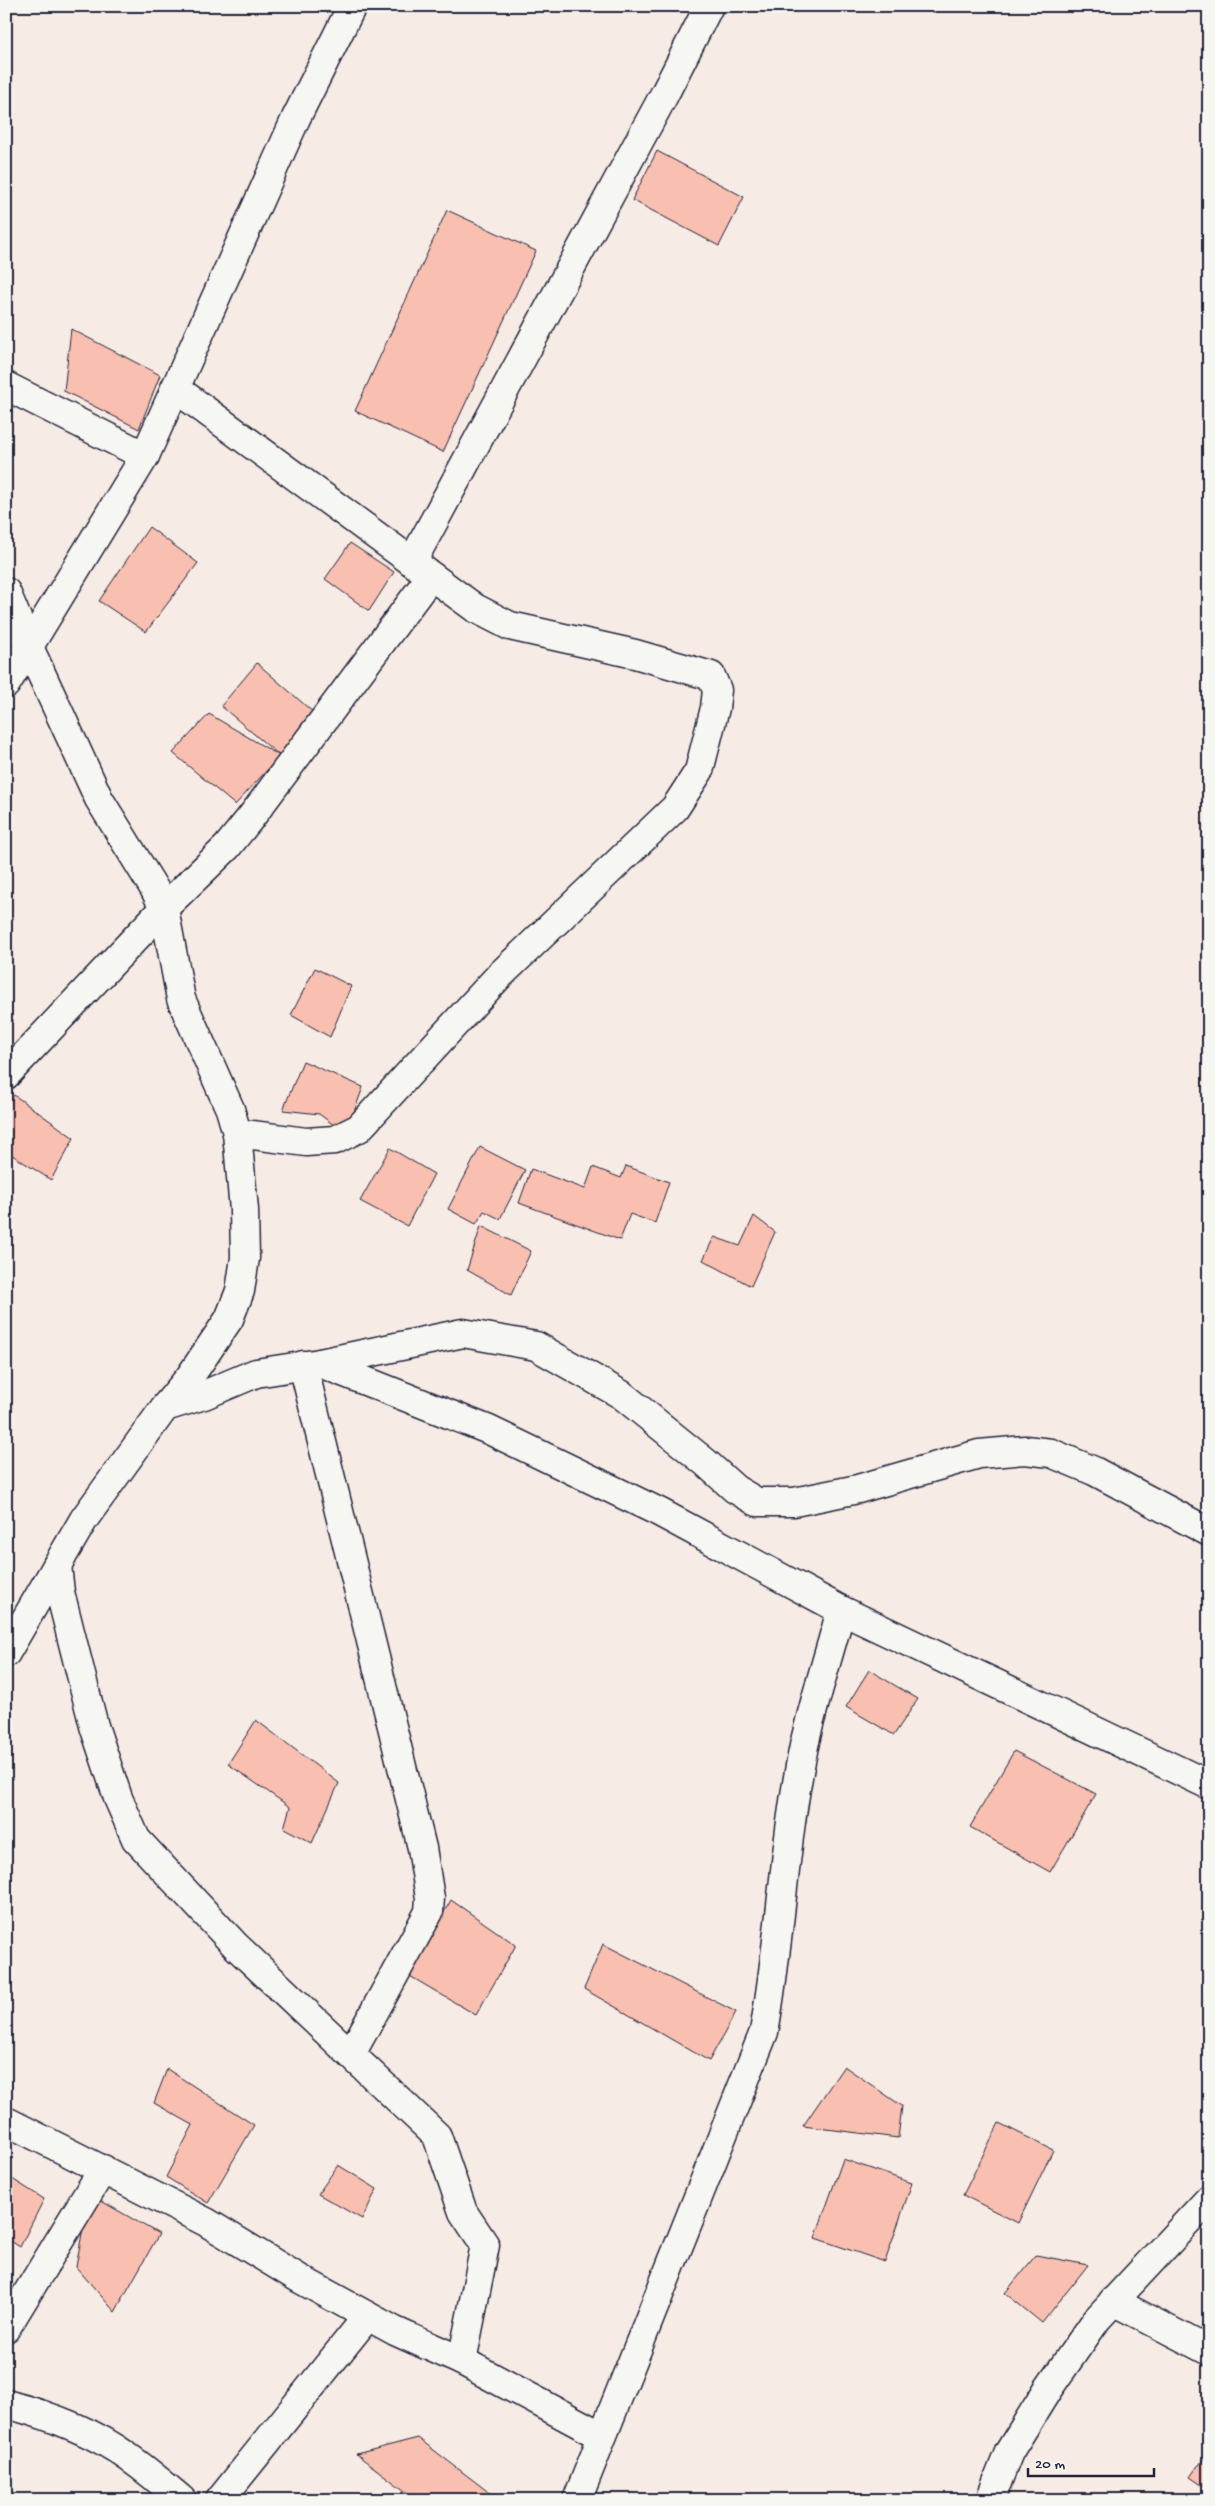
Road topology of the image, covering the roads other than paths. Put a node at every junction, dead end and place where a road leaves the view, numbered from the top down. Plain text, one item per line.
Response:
1 (352, 6) edge
2 (709, 6) edge
3 (6, 386) edge
4 (175, 388) junction
5 (145, 456) junction
6 (422, 569) junction
7 (6, 592) edge
8 (28, 647) junction
9 (6, 684) edge
10 (164, 908) junction
11 (6, 1075) edge
12 (237, 1133) junction
13 (311, 1364) junction
14 (165, 1407) junction
15 (1209, 1532) edge
16 (57, 1565) junction
17 (841, 1610) junction
18 (6, 1652) edge
19 (1209, 1785) edge
20 (351, 2054) junction
21 (6, 2120) edge
22 (103, 2169) junction
23 (1209, 2199) edge
24 (1113, 2301) junction
25 (368, 2317) junction
26 (6, 2328) edge
27 (1209, 2351) edge
28 (462, 2361) junction
29 (6, 2404) edge
30 (602, 2436) junction
31 (182, 2500) edge
32 (220, 2500) edge
33 (577, 2500) edge
34 (990, 2500) edge

1 - 4 street
2 - 6 street
3 - 5 street
4 - 5 street
4 - 6 street
5 - 8 street
6 - 10 street
6 - 12 street
7 - 8 street
8 - 9 street
8 - 10 street
10 - 11 street
10 - 12 street
12 - 14 street
13 - 14 street
13 - 15 street
13 - 17 street
13 - 20 street
14 - 16 street
16 - 18 street
16 - 20 street
17 - 19 street
17 - 30 street
20 - 28 street
21 - 22 street
22 - 25 street
22 - 26 street
23 - 24 street
24 - 27 street
24 - 34 street
25 - 28 street
25 - 32 street
28 - 30 street
29 - 31 street
30 - 33 street

